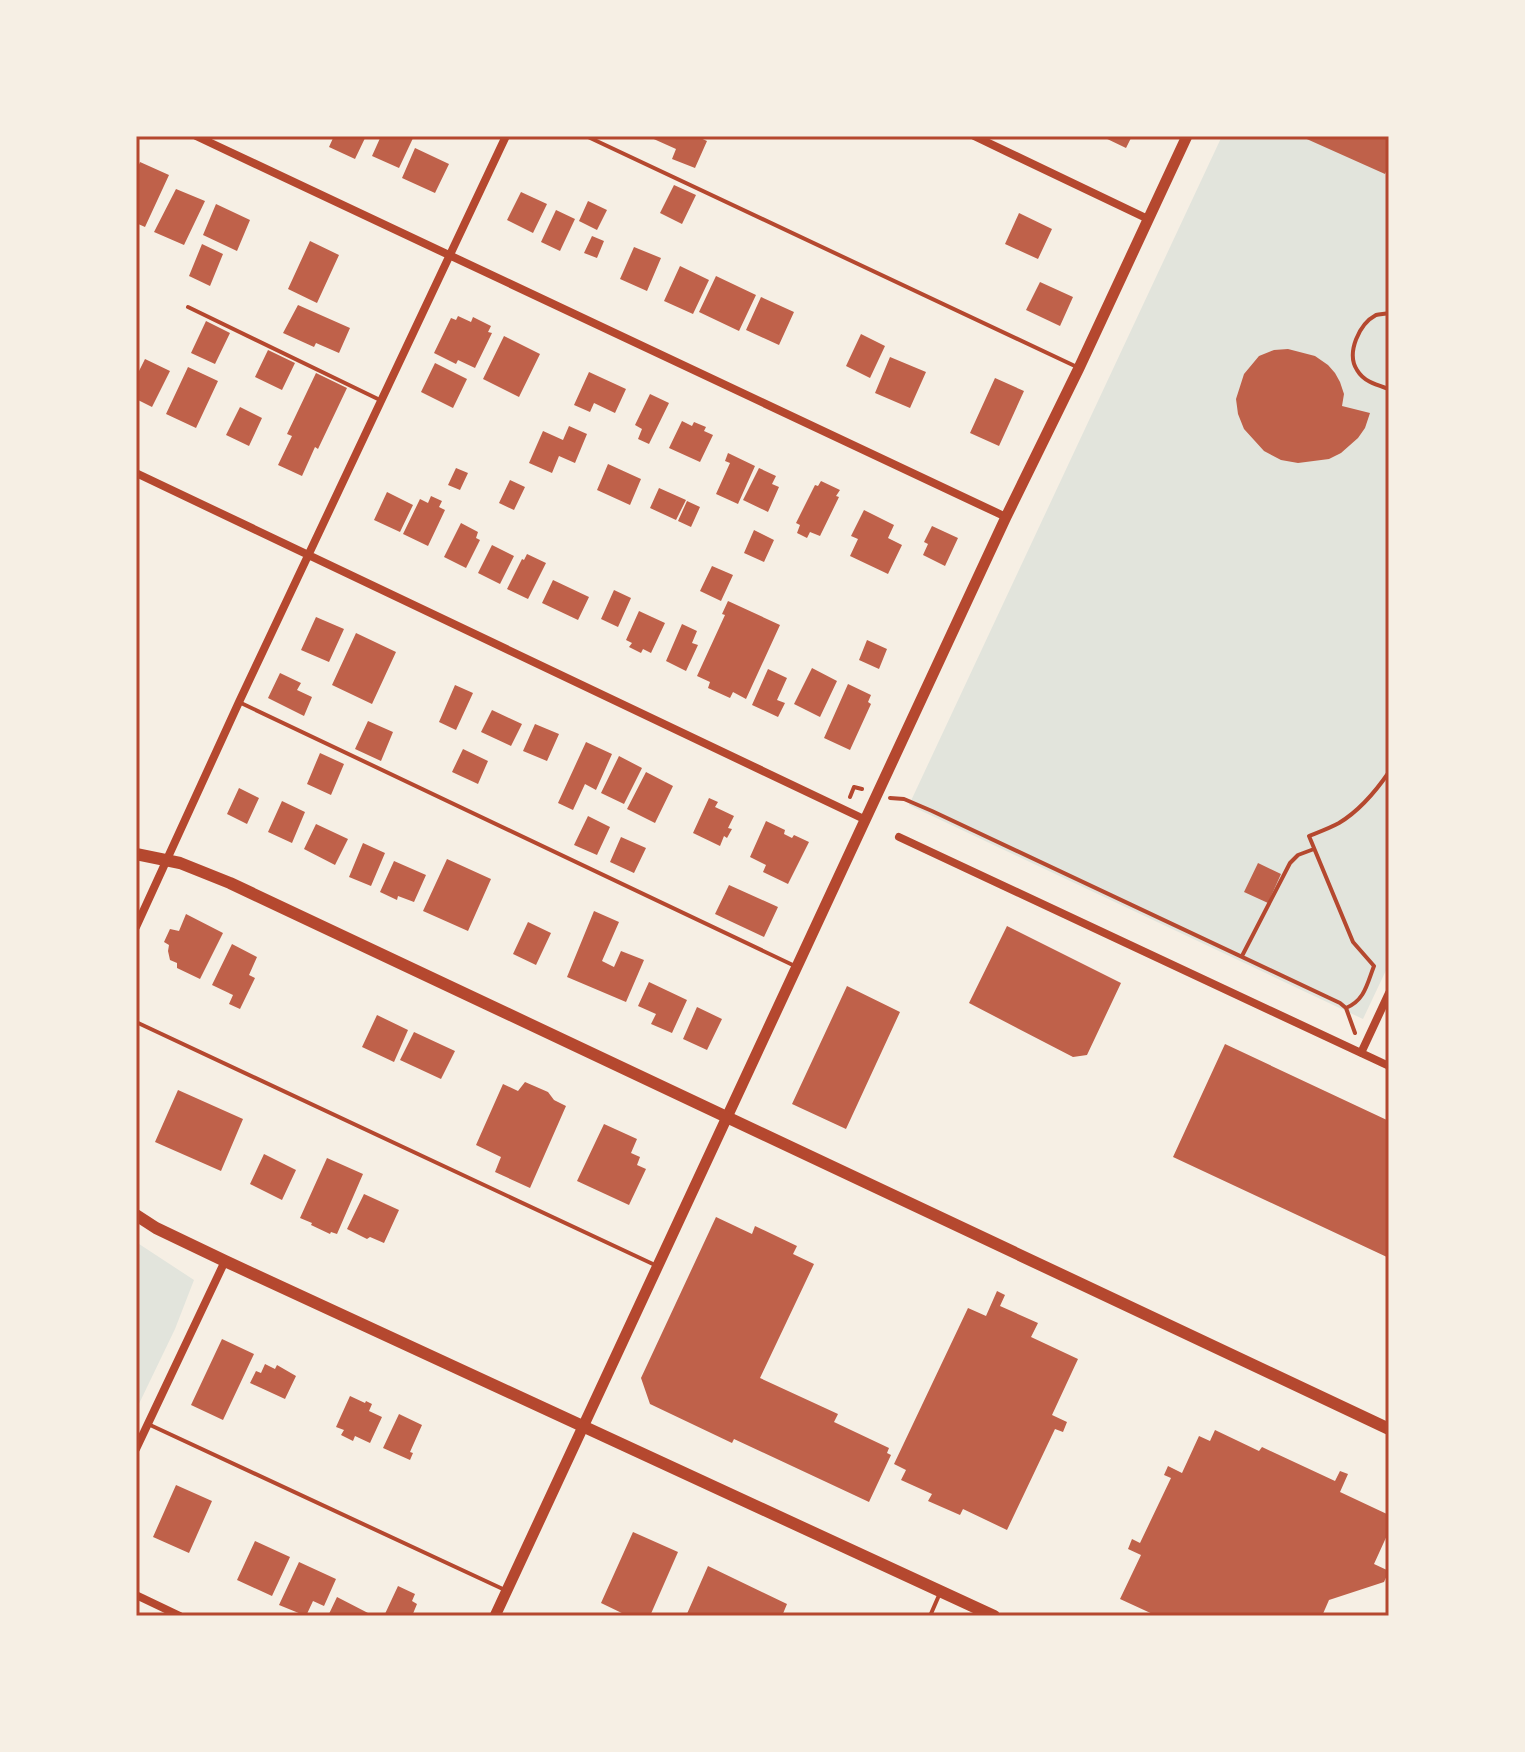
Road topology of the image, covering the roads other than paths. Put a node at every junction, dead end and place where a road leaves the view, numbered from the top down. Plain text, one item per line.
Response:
1 (196, 136) edge
2 (506, 136) edge
3 (586, 136) edge
4 (974, 136) edge
5 (1187, 136) edge
6 (1148, 219) junction
7 (450, 256) junction
8 (188, 307) dead end
9 (1389, 313) edge
10 (1079, 368) junction
11 (1389, 389) edge
12 (382, 401) junction
13 (136, 473) edge
14 (1006, 517) junction
15 (308, 556) junction
16 (239, 702) junction
17 (866, 820) junction
18 (899, 837) dead end
19 (136, 854) edge
20 (168, 860) junction
21 (136, 927) edge
22 (798, 967) junction
23 (1389, 993) edge
24 (136, 1022) edge
25 (1361, 1053) junction
26 (1389, 1066) edge
27 (728, 1118) junction
28 (136, 1215) edge
29 (225, 1261) junction
30 (658, 1267) junction
31 (148, 1424) junction
32 (584, 1427) junction
33 (1389, 1429) edge
34 (136, 1449) edge
35 (507, 1591) junction
36 (940, 1591) junction
37 (136, 1595) edge
38 (180, 1616) edge
39 (495, 1616) edge
40 (930, 1616) edge
41 (994, 1616) edge

1 - 7 street
2 - 7 street
3 - 10 lane
4 - 6 street
5 - 6 street
6 - 10 street
7 - 12 street
7 - 14 street
8 - 12 lane
9 - 11 lane
10 - 14 street
12 - 15 street
13 - 15 street
14 - 17 street
15 - 16 street
15 - 17 street
16 - 20 street
16 - 22 lane
17 - 22 street
18 - 25 street
19 - 20 main road
20 - 21 street
20 - 27 main road
22 - 27 street
23 - 25 street
24 - 30 lane
25 - 26 street
27 - 30 street
27 - 33 main road
28 - 29 main road
29 - 31 street
29 - 32 main road
30 - 32 street
31 - 34 street
31 - 35 lane
32 - 35 street
32 - 36 main road
35 - 39 street
36 - 40 lane
36 - 41 main road
37 - 38 street

